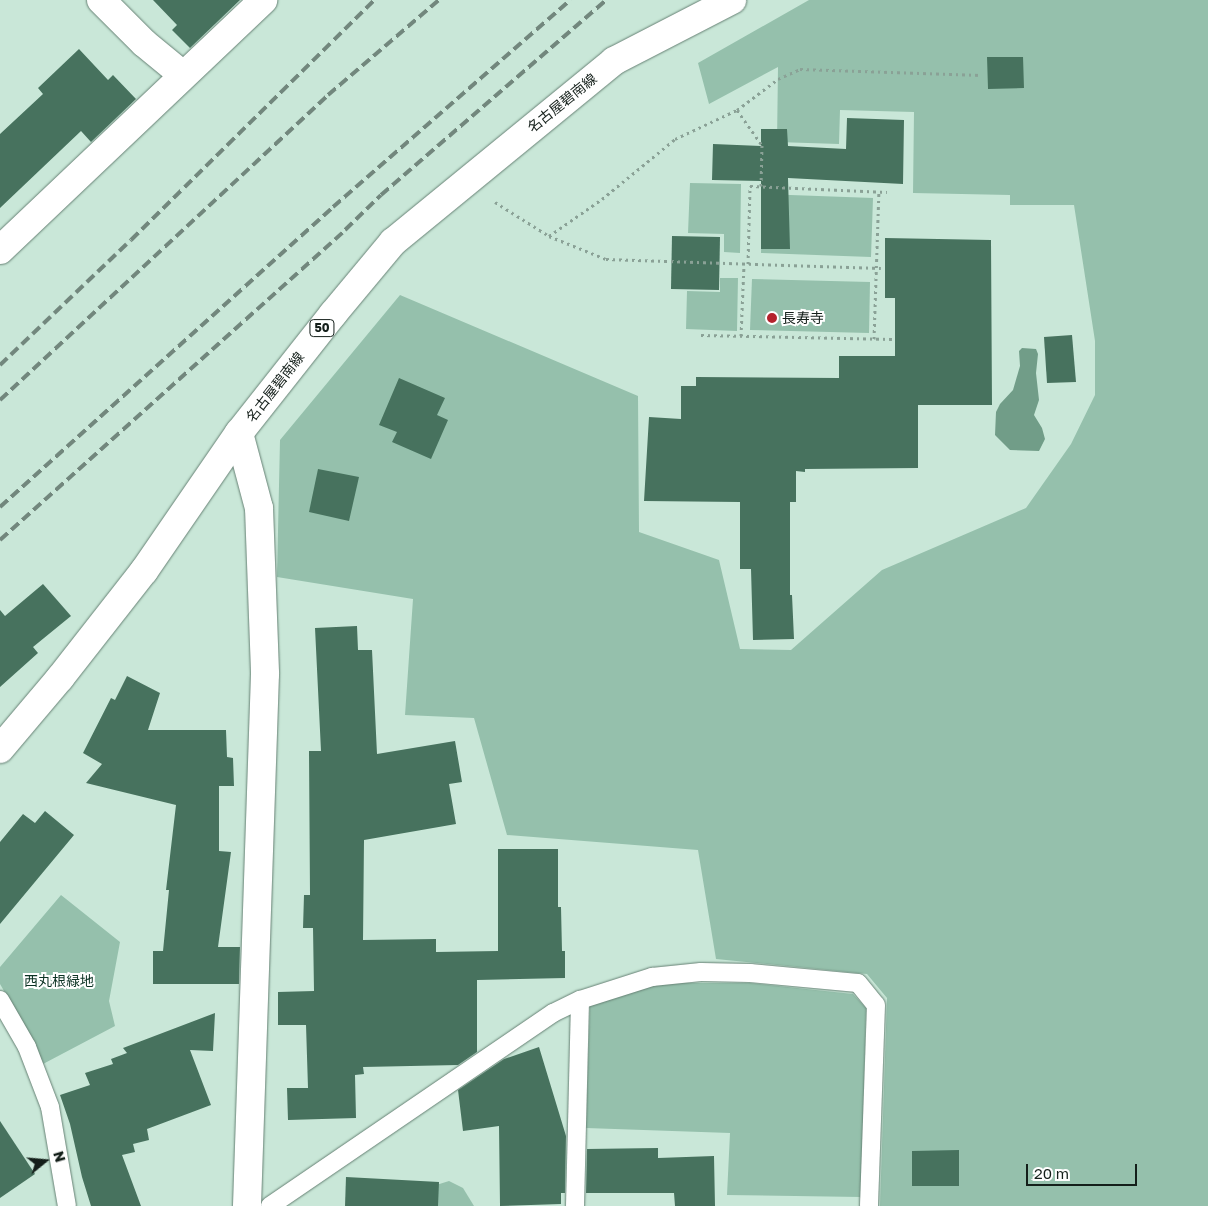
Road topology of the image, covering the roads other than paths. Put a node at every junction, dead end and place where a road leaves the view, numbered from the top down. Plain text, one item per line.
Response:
1 (101, 0) edge
2 (263, 0) edge
3 (732, 0) edge
4 (184, 75) junction
5 (0, 250) edge
6 (239, 433) junction
7 (0, 749) edge
8 (0, 1000) edge
9 (580, 1000) junction
10 (67, 1206) edge
11 (247, 1206) edge
12 (270, 1206) edge
13 (575, 1206) edge
14 (869, 1206) edge

1 - 4 street
2 - 4 street
3 - 6 street, 名古屋碧南線 / 50
4 - 5 street
6 - 7 street, 名古屋碧南線 / 50
6 - 11 street
8 - 10 lane
9 - 12 lane
9 - 13 lane
9 - 14 lane

